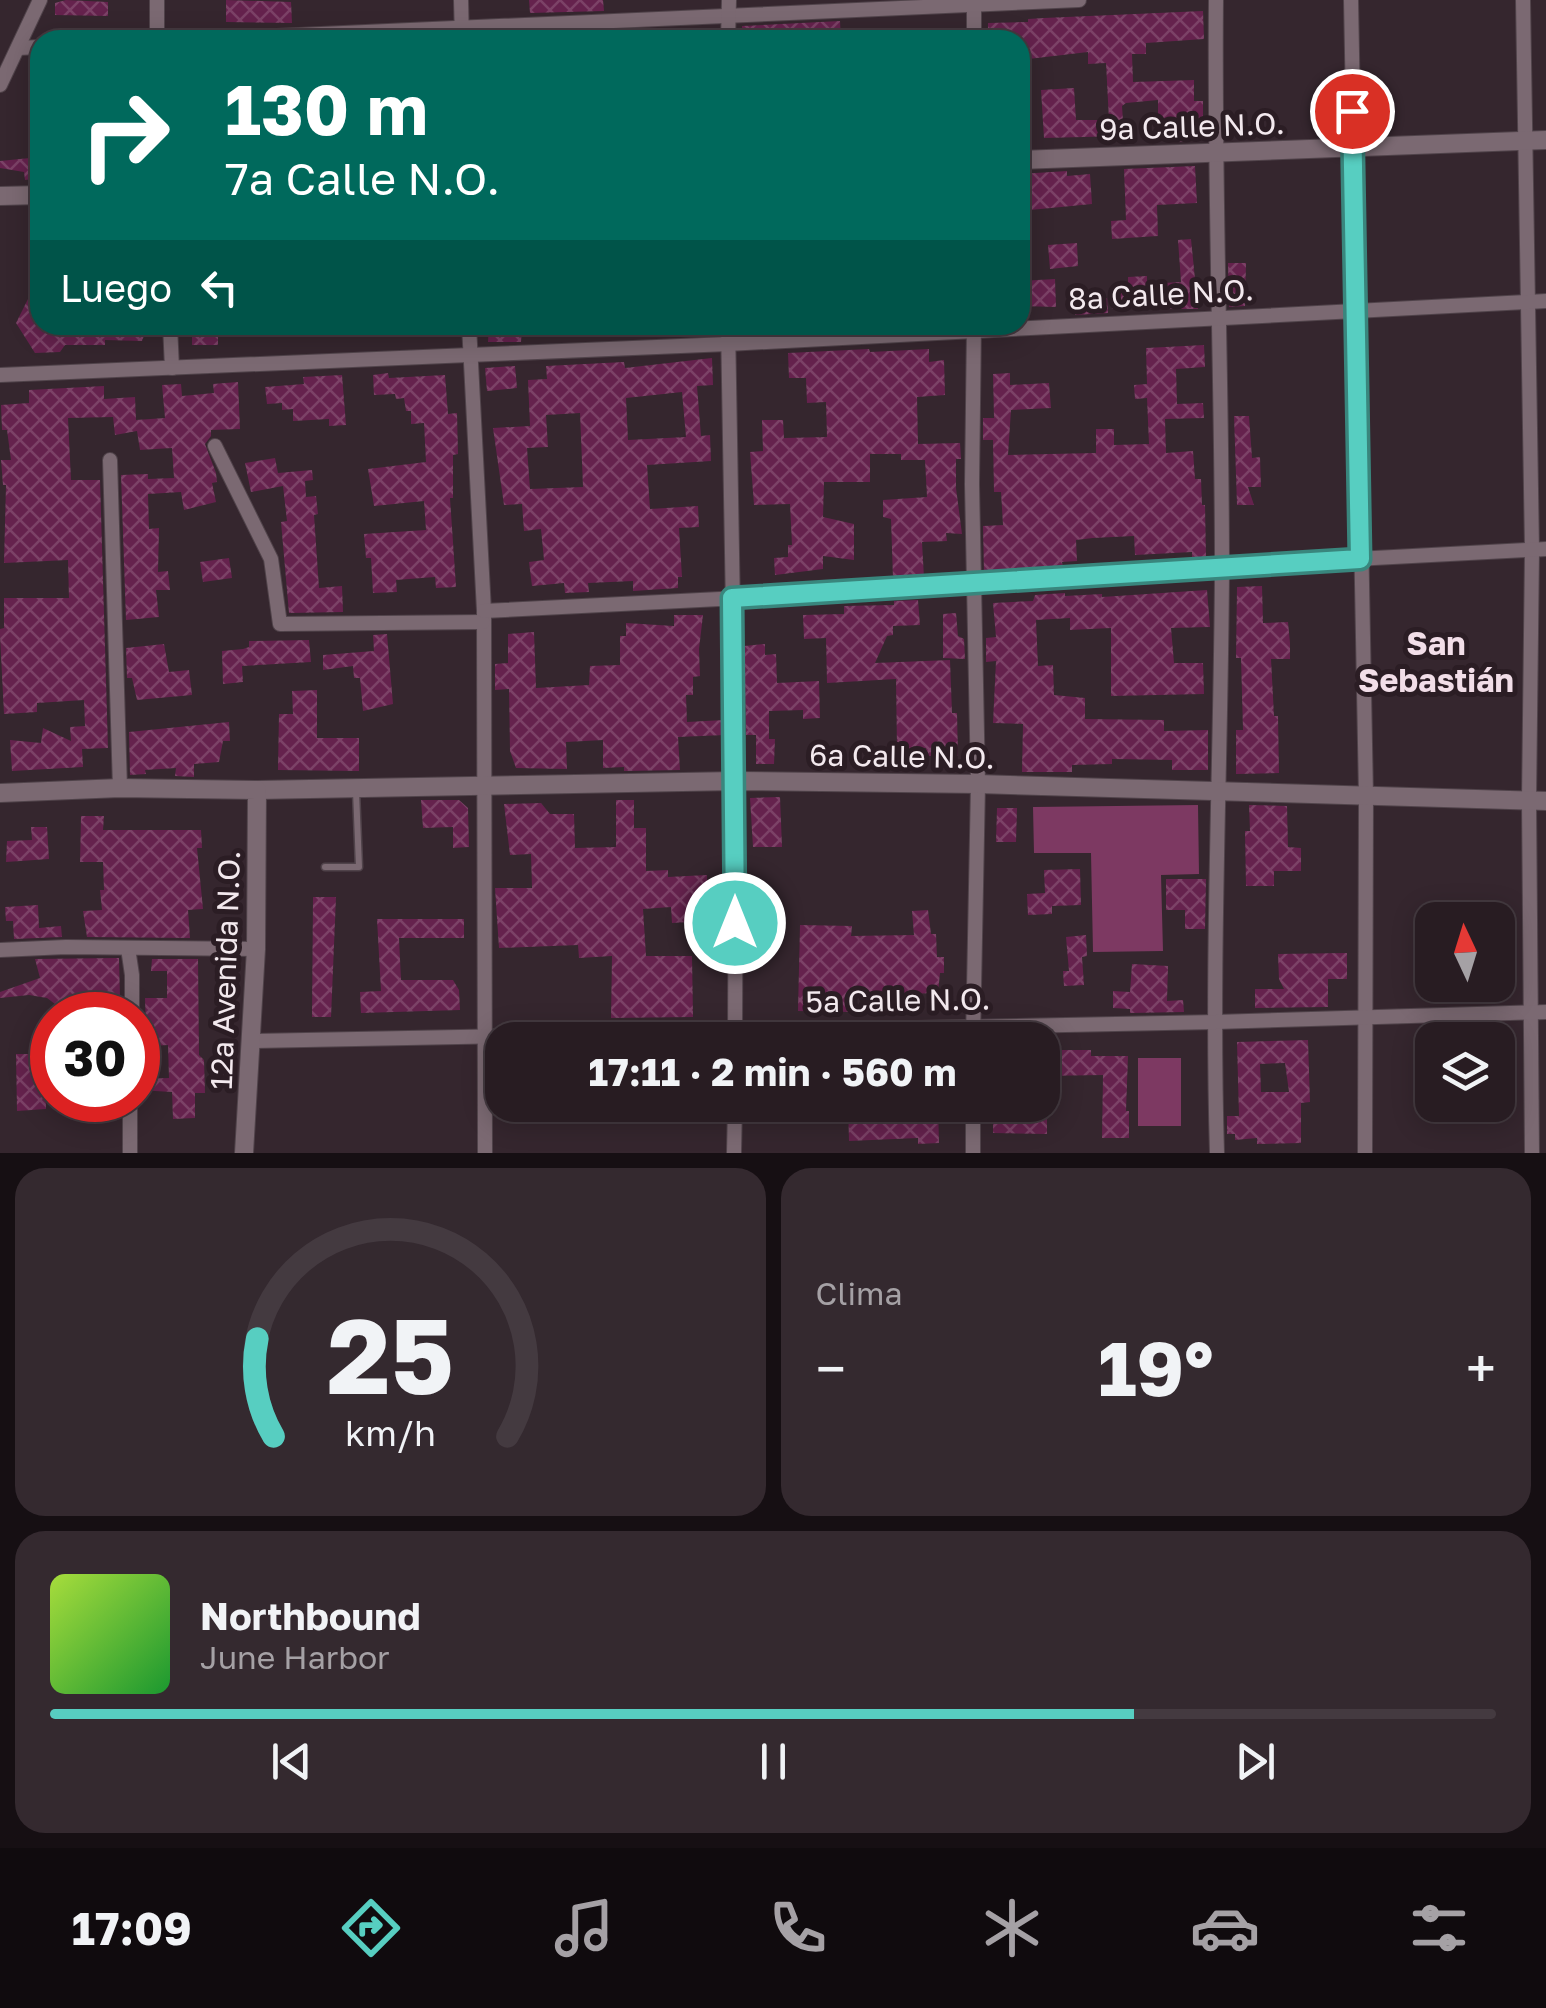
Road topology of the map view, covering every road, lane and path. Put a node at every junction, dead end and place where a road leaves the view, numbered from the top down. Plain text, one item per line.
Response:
1 (40, 0) edge
2 (157, 0) edge
3 (461, 0) edge
4 (1080, 0) edge
5 (1216, 0) edge
6 (1351, 0) edge
7 (1523, 0) edge
8 (974, 2) edge
9 (728, 8) edge
10 (157, 30) edge
11 (462, 30) edge
12 (503, 30) edge
13 (974, 30) edge
14 (30, 47) edge
15 (18, 48) junction
16 (0, 85) edge
17 (1546, 140) edge
18 (1526, 141) junction
19 (1353, 148) junction
20 (1214, 153) junction
21 (1030, 160) edge
22 (30, 194) edge
23 (0, 196) edge
24 (1528, 302) junction
25 (1546, 302) edge
26 (1356, 312) junction
27 (1217, 318) junction
28 (1030, 326) edge
29 (170, 335) edge
30 (469, 335) edge
31 (728, 335) edge
32 (866, 335) edge
33 (974, 335) edge
34 (728, 344) junction
35 (470, 354) junction
36 (172, 368) junction
37 (0, 376) edge
38 (215, 446) dead end
39 (110, 460) dead end
40 (1539, 550) edge
41 (1360, 559) junction
42 (1222, 566) junction
43 (974, 586) junction
44 (732, 598) junction
45 (483, 617) junction
46 (736, 780) junction
47 (978, 784) junction
48 (485, 786) junction
49 (120, 788) junction
50 (356, 789) junction
51 (257, 790) junction
52 (1218, 792) junction
53 (0, 793) edge
54 (1366, 796) junction
55 (1538, 801) edge
56 (325, 867) dead end
57 (128, 948) junction
58 (0, 950) edge
59 (256, 950) junction
60 (132, 992) edge
61 (1539, 1012) edge
62 (1364, 1018) junction
63 (486, 1022) edge
64 (735, 1022) edge
65 (974, 1022) edge
66 (1216, 1022) junction
67 (1060, 1029) edge
68 (485, 1034) edge
69 (250, 1041) junction
70 (485, 1094) edge
71 (130, 1122) edge
72 (735, 1122) edge
73 (973, 1122) edge
74 (130, 1153) edge
75 (244, 1153) edge
76 (484, 1153) edge
77 (734, 1153) edge
78 (972, 1153) edge
79 (1217, 1153) edge
80 (1364, 1153) edge
81 (1532, 1153) edge

1 - 15 street
2 - 10 street
3 - 11 street
4 - 8 street
5 - 20 street
6 - 19 street
7 - 18 street
8 - 9 street
8 - 13 street
9 - 12 street
14 - 15 street
15 - 16 street
17 - 18 street, 9a Calle N.O.
18 - 19 street, 9a Calle N.O.
18 - 24 street
19 - 20 street, 9a Calle N.O.
19 - 26 street
20 - 21 street, 9a Calle N.O.
20 - 27 street
22 - 23 street
24 - 25 street, 8a Calle N.O.
24 - 26 street, 8a Calle N.O.
24 - 40 street
26 - 27 street, 8a Calle N.O.
26 - 41 street
27 - 28 street, 8a Calle N.O.
27 - 42 street
29 - 36 street
30 - 35 street
31 - 34 street
32 - 34 street, 8a Calle N.O.
33 - 43 street
34 - 35 street, 8a Calle N.O.
34 - 44 street
35 - 36 street, 8a Calle N.O.
35 - 45 street
36 - 37 street, 8a Calle N.O.
38 - 45 street
39 - 49 street
40 - 41 street
40 - 55 street
41 - 42 street
41 - 54 street
42 - 43 street
42 - 52 street
43 - 44 street
43 - 47 street
44 - 45 street
44 - 46 street
45 - 48 street
46 - 47 street, 6a Calle N.O.
46 - 48 street, 6a Calle N.O.
46 - 64 street
47 - 52 street, 6a Calle N.O.
47 - 65 street
48 - 50 street, 6a Calle N.O.
48 - 63 street
49 - 51 street, 6a Calle N.O.
49 - 53 street, 6a Calle N.O.
50 - 51 street, 6a Calle N.O.
50 - 56 lane
51 - 59 street, 12a Avenida N.O.
52 - 54 street, 6a Calle N.O.
52 - 66 street
54 - 55 street, 6a Calle N.O.
54 - 62 street
55 - 61 street
57 - 58 street
57 - 59 street
57 - 60 street
59 - 69 street, 12a Avenida N.O.
61 - 62 street, 5a Calle N.O.
61 - 81 street
62 - 66 street, 5a Calle N.O.
62 - 80 street
66 - 67 street, 5a Calle N.O.
66 - 79 street
68 - 69 street, 5a Calle N.O.
69 - 75 street, 12a Avenida N.O.
70 - 76 street
71 - 74 street
72 - 77 street
73 - 78 street

